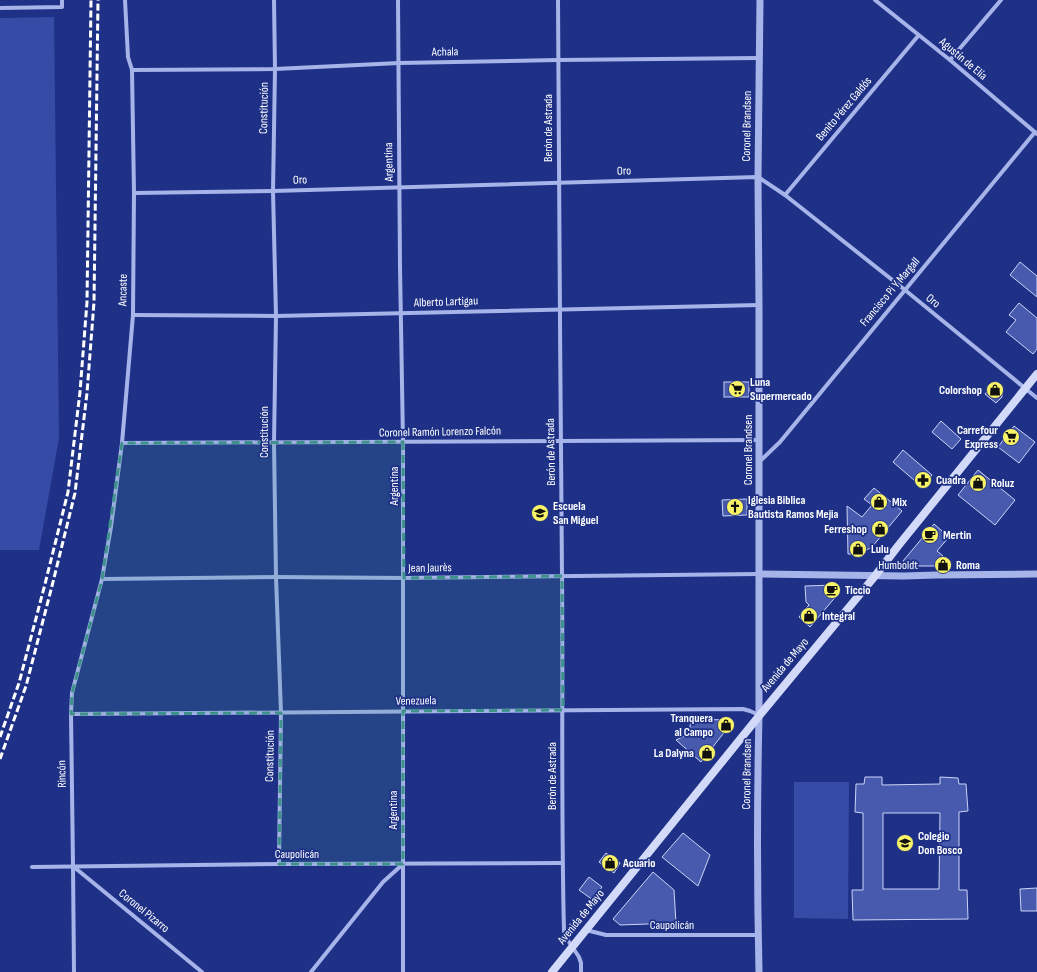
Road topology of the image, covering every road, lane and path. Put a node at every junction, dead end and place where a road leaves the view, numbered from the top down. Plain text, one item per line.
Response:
1 (62, 0) edge
2 (125, 0) edge
3 (274, 0) edge
4 (398, 0) edge
5 (558, 0) edge
6 (760, 0) edge
7 (875, 0) edge
8 (1001, 0) edge
9 (0, 8) edge
10 (918, 36) junction
11 (759, 58) junction
12 (558, 60) junction
13 (950, 60) junction
14 (398, 63) junction
15 (275, 69) junction
16 (132, 70) junction
17 (1036, 133) edge
18 (758, 177) junction
19 (558, 183) junction
20 (400, 188) junction
21 (273, 191) junction
22 (134, 193) junction
23 (785, 195) junction
24 (904, 290) junction
25 (759, 305) junction
26 (559, 309) junction
27 (401, 314) junction
28 (133, 315) junction
29 (276, 316) junction
30 (1037, 374) edge
31 (1025, 389) junction
32 (1037, 398) edge
33 (561, 440) junction
34 (759, 440) junction
35 (403, 442) junction
36 (122, 443) junction
37 (274, 443) junction
38 (759, 462) junction
39 (759, 574) junction
40 (1037, 574) edge
41 (562, 576) junction
42 (875, 576) junction
43 (276, 577) junction
44 (404, 578) junction
45 (102, 579) junction
46 (563, 710) junction
47 (403, 711) junction
48 (281, 713) junction
49 (71, 714) junction
50 (759, 716) junction
51 (562, 863) junction
52 (279, 864) junction
53 (403, 864) junction
54 (73, 866) junction
55 (32, 867) dead end
56 (586, 930) junction
57 (758, 935) junction
58 (572, 946) junction
59 (74, 972) edge
60 (202, 972) edge
61 (311, 972) edge
62 (403, 972) edge
63 (552, 972) edge
64 (581, 972) edge
65 (759, 972) edge

1 - 9 street
2 - 16 street, Ancaste
3 - 15 street, Constitución
4 - 14 street, Argentina
5 - 12 street, Berón de Astrada
6 - 11 street, Coronel Brandsen
7 - 10 street, Agustín de Elía
8 - 13 street
10 - 13 street, Agustín de Elía
10 - 23 street, Benito Pérez Galdós
11 - 12 street, Achala
11 - 18 street, Coronel Brandsen
12 - 14 street, Achala
12 - 19 street, Berón de Astrada
13 - 17 street, Agustín de Elía
14 - 15 street, Achala
14 - 20 street, Argentina
15 - 16 street, Achala
15 - 21 street, Constitución
16 - 22 street, Ancaste
17 - 24 street, Francisco Pi Y Margall
18 - 19 street, Oro
18 - 23 street, Oro
18 - 25 street, Coronel Brandsen
19 - 20 street, Oro
19 - 26 street, Berón de Astrada
20 - 21 street, Oro
20 - 27 street, Argentina
21 - 22 street, Oro
21 - 29 street, Constitución
22 - 28 street, Ancaste
23 - 24 street, Oro
24 - 31 street, Oro
24 - 38 street, Francisco Pi Y Margall
25 - 26 street, Alberto Lartigau
25 - 34 street, Coronel Brandsen
26 - 27 street, Alberto Lartigau
26 - 33 street, Berón de Astrada
27 - 29 street, Alberto Lartigau
27 - 35 street, Argentina
28 - 29 street, Alberto Lartigau
28 - 36 street, Ancaste
29 - 37 street, Constitución
30 - 31 main road, Avenida de Mayo
31 - 32 street, Oro
31 - 42 main road, Avenida de Mayo
33 - 34 street, Coronel Ramón Lorenzo Falcón
33 - 35 street, Coronel Ramón Lorenzo Falcón
33 - 41 street, Berón de Astrada
34 - 38 street, Coronel Brandsen
35 - 37 street, Coronel Ramón Lorenzo Falcón
35 - 44 street, Argentina
36 - 37 street, Coronel Ramón Lorenzo Falcón
36 - 45 street, Ancaste
37 - 43 street, Constitución
38 - 39 street, Coronel Brandsen
39 - 41 street, Jean Jaurès
39 - 42 street, Humboldt
39 - 50 street, Coronel Brandsen
40 - 42 street, Humboldt
41 - 44 street, Jean Jaurès
41 - 46 street, Berón de Astrada
42 - 50 main road, Avenida de Mayo
43 - 44 street, Jean Jaurès
43 - 45 street, Jean Jaurès
43 - 48 street, Constitución
44 - 47 street, Argentina
45 - 49 street, Rincón
46 - 47 street, Venezuela
46 - 50 street, Venezuela
46 - 51 street, Berón de Astrada
47 - 48 street, Venezuela
47 - 53 street, Argentina
48 - 49 street, Venezuela
48 - 52 street, Constitución
49 - 54 street, Rincón
50 - 56 main road, Avenida de Mayo
50 - 57 street, Coronel Brandsen
51 - 53 street, Caupolicán
51 - 58 street, Berón de Astrada
52 - 53 street, Caupolicán
52 - 54 street, Caupolicán
53 - 61 street
53 - 62 street, Argentina
54 - 55 street, Caupolicán
54 - 59 street, Rincón
54 - 60 street, Coronel Pizarro
56 - 57 street, Caupolicán
56 - 58 main road, Avenida de Mayo
57 - 65 street, Coronel Brandsen
58 - 63 main road, Avenida de Mayo
58 - 64 street, Berón de Astrada

